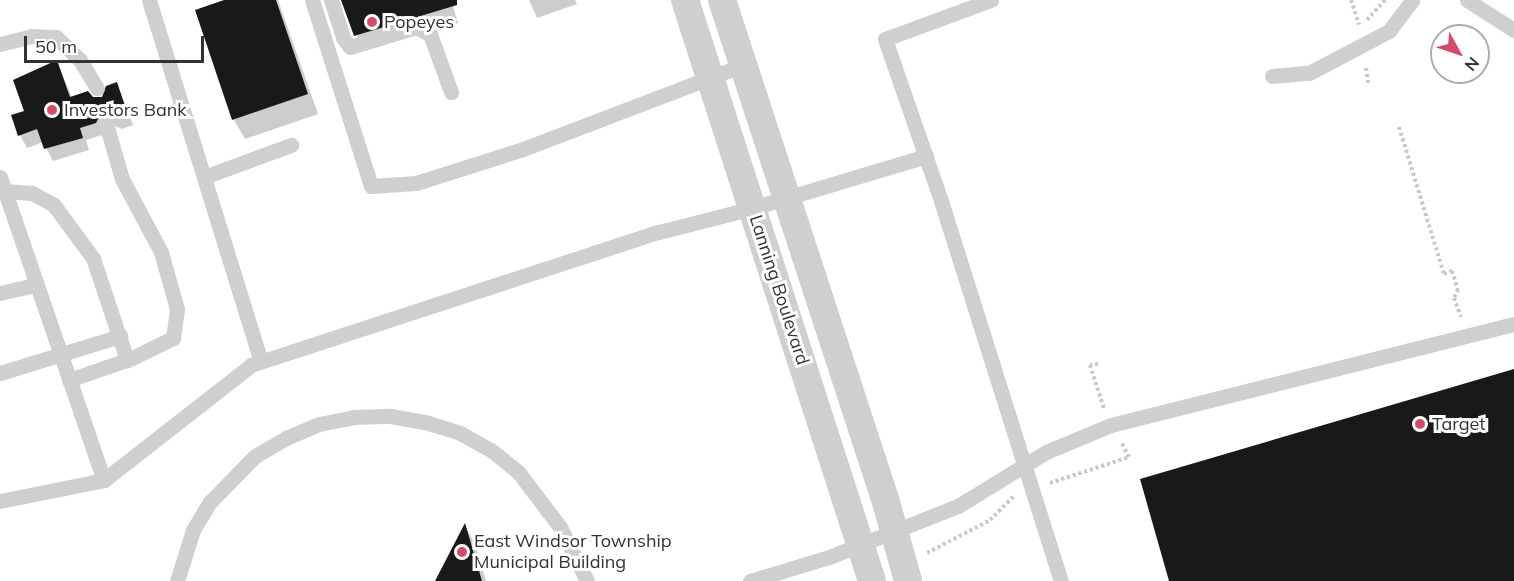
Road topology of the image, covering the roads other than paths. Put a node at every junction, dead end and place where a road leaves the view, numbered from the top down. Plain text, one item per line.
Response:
1 (149, 0) edge
2 (312, 0) edge
3 (331, 0) edge
4 (685, 0) edge
5 (722, 0) edge
6 (991, 0) edge
7 (1413, 0) edge
8 (1467, 0) edge
9 (1514, 30) edge
10 (0, 44) edge
11 (743, 65) junction
12 (709, 76) junction
13 (1272, 76) dead end
14 (97, 88) dead end
15 (451, 92) dead end
16 (105, 120) dead end
17 (291, 145) dead end
18 (926, 156) junction
19 (204, 177) junction
20 (2, 184) edge
21 (786, 199) junction
22 (753, 208) junction
23 (36, 285) junction
24 (0, 293) edge
25 (1514, 324) edge
26 (120, 336) junction
27 (60, 354) junction
28 (127, 360) junction
29 (261, 361) junction
30 (0, 374) edge
31 (69, 380) junction
32 (1024, 466) junction
33 (104, 480) junction
34 (0, 501) edge
35 (893, 532) junction
36 (860, 545) junction
37 (177, 581) edge
38 (587, 581) edge
39 (750, 581) edge
40 (872, 581) edge
41 (908, 581) edge
42 (1061, 581) edge

1 - 19 lane
2 - 12 lane
3 - 15 lane
4 - 12 street, Lanning Boulevard
5 - 11 street, Lanning Boulevard
6 - 18 lane
7 - 13 lane
8 - 9 lane
10 - 14 lane
11 - 12 lane
11 - 21 street, Lanning Boulevard
12 - 22 street, Lanning Boulevard
16 - 28 lane
17 - 19 lane
18 - 21 lane
18 - 32 lane
19 - 29 lane
20 - 23 lane
20 - 26 lane
21 - 22 lane
21 - 35 street, Lanning Boulevard
22 - 29 lane
22 - 36 street, Lanning Boulevard
23 - 24 lane
23 - 27 lane
25 - 32 lane
26 - 27 lane
26 - 28 lane
27 - 30 lane
27 - 31 lane
28 - 31 lane
29 - 33 lane
31 - 33 lane
32 - 35 lane
32 - 42 lane
33 - 34 lane
35 - 36 lane
35 - 41 street, Lanning Boulevard
36 - 39 lane
36 - 40 street, Lanning Boulevard
37 - 38 lane

